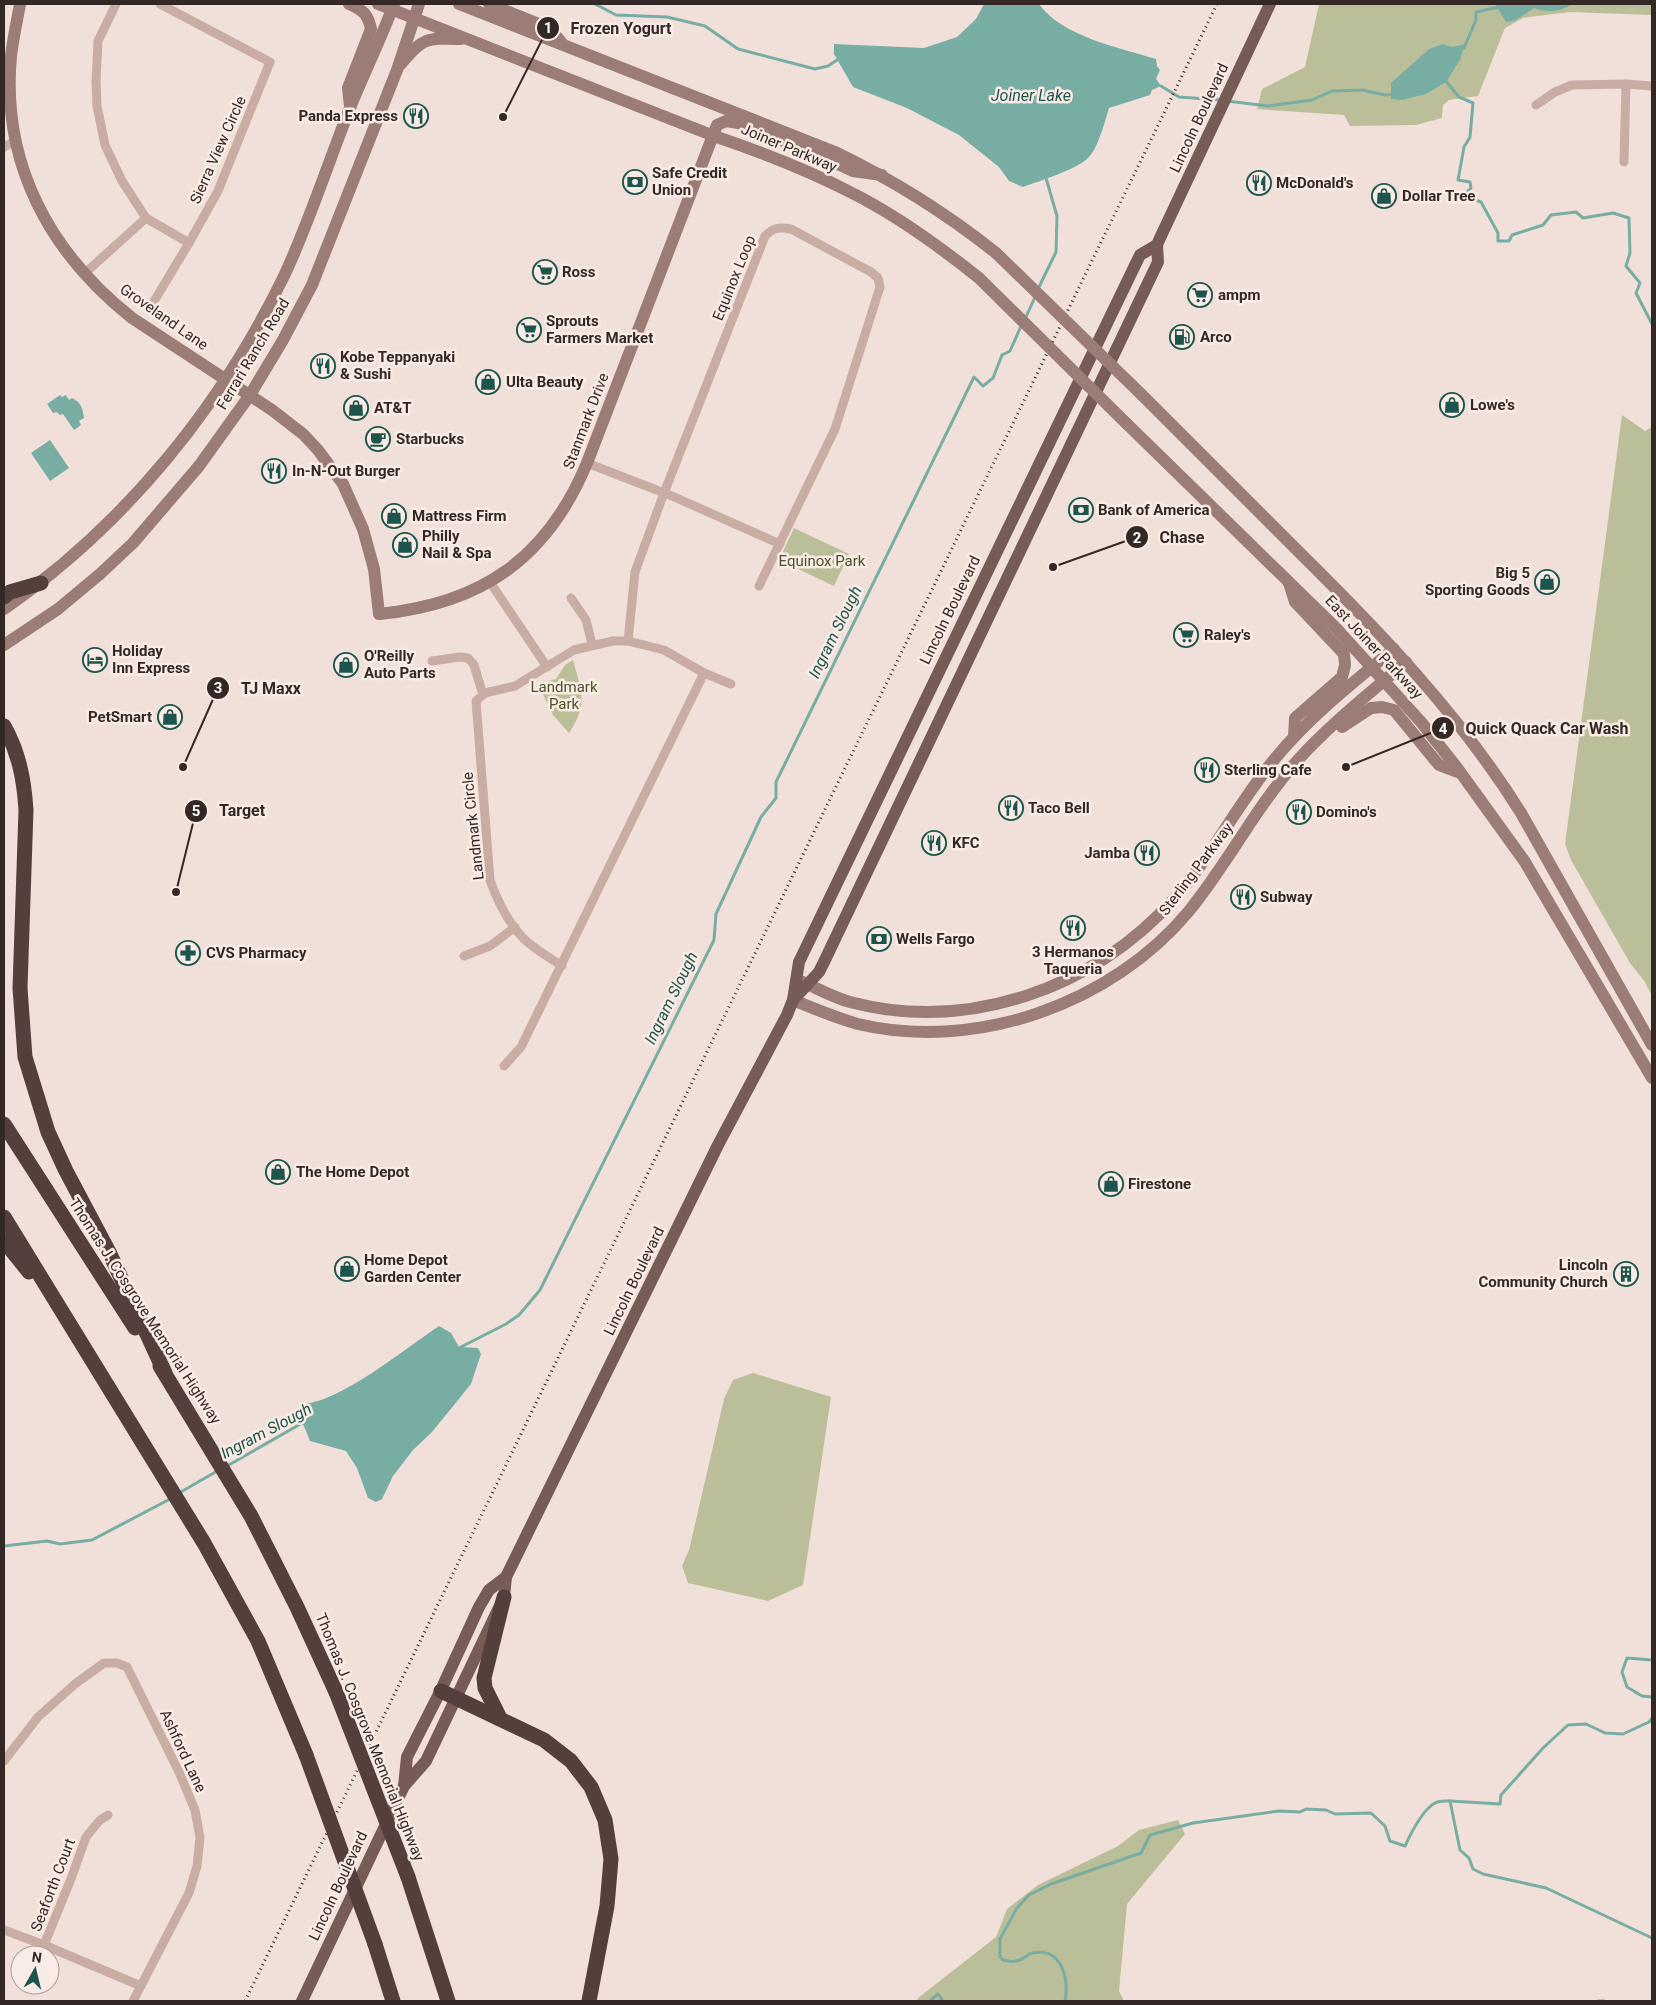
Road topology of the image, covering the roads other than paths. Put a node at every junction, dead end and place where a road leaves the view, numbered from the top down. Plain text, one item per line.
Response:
1 (20, 4) edge
2 (116, 4) edge
3 (160, 4) edge
4 (349, 4) edge
5 (378, 4) edge
6 (419, 4) edge
7 (459, 4) edge
8 (488, 4) edge
9 (1270, 4) edge
10 (393, 6) edge
11 (414, 18) junction
12 (470, 40) junction
13 (562, 44) junction
14 (396, 70) junction
15 (1626, 84) junction
16 (1652, 86) edge
17 (1536, 106) dead end
18 (350, 108) junction
19 (714, 136) junction
20 (10, 140) edge
21 (4, 147) edge
22 (1624, 162) dead end
23 (882, 175) junction
24 (146, 218) junction
25 (189, 243) junction
26 (1157, 246) junction
27 (84, 274) junction
28 (153, 303) dead end
29 (226, 380) junction
30 (250, 395) junction
31 (1142, 395) joint
32 (1126, 423) joint
33 (587, 463) junction
34 (664, 493) junction
35 (780, 544) junction
36 (1288, 581) junction
37 (490, 582) junction
38 (42, 583) junction
39 (759, 586) dead end
40 (4, 597) edge
41 (571, 598) dead end
42 (4, 609) edge
43 (379, 614) joint
44 (628, 641) junction
45 (592, 644) junction
46 (4, 645) edge
47 (1394, 649) junction
48 (432, 661) dead end
49 (1406, 662) junction
50 (1372, 666) junction
51 (547, 667) junction
52 (704, 673) junction
53 (1385, 680) junction
54 (730, 684) dead end
55 (483, 695) junction
56 (4, 726) edge
57 (1294, 737) junction
58 (1305, 753) junction
59 (1460, 773) junction
60 (515, 927) junction
61 (464, 956) dead end
62 (562, 966) junction
63 (802, 981) junction
64 (793, 1000) junction
65 (1652, 1045) edge
66 (504, 1066) dead end
67 (1652, 1078) edge
68 (4, 1124) edge
69 (4, 1217) edge
70 (4, 1241) edge
71 (71, 1324) junction
72 (165, 1373) junction
73 (506, 1577) junction
74 (504, 1597) junction
75 (441, 1691) junction
76 (456, 1698) junction
77 (500, 1718) junction
78 (4, 1761) edge
79 (404, 1786) junction
80 (108, 1815) dead end
81 (4, 1930) edge
82 (44, 1945) joint
83 (60, 1952) edge
84 (141, 1986) junction
85 (133, 2001) edge
86 (302, 2001) edge
87 (394, 2001) edge
88 (448, 2001) edge
89 (589, 2001) edge

1 - 20 main road, Groveland Lane
2 - 24 street
3 - 25 street, Sierra View Circle
4 - 18 main road
5 - 10 main road, Joiner Parkway
6 - 11 main road, Ferrari Ranch Road
7 - 13 main road, Joiner Parkway
8 - 13 main road
9 - 26 main road, Lincoln Boulevard
10 - 11 main road, Joiner Parkway
10 - 18 main road, Ferrari Ranch Road
11 - 12 main road, Joiner Parkway
11 - 14 main road, Ferrari Ranch Road
12 - 14 main road
12 - 19 main road, Joiner Parkway
13 - 23 main road, Joiner Parkway
14 - 30 main road, Ferrari Ranch Road
15 - 16 street
15 - 17 street
15 - 22 street
18 - 29 main road, Ferrari Ranch Road
19 - 23 main road
19 - 32 main road, Joiner Parkway, bridge
19 - 33 main road, Stanmark Drive
20 - 21 street
20 - 27 main road, Groveland Lane
23 - 31 main road, Joiner Parkway, bridge
24 - 25 street
24 - 27 street
25 - 28 street
26 - 63 main road, Lincoln Boulevard
26 - 63 main road, Lincoln Boulevard
27 - 29 main road, Groveland Lane
29 - 30 main road, Groveland Lane
29 - 38 main road, Ferrari Ranch Road
30 - 43 main road, Groveland Lane
30 - 46 main road, Ferrari Ranch Road
31 - 47 main road, East Joiner Parkway
32 - 36 main road, East Joiner Parkway
33 - 34 street
33 - 37 main road, Stanmark Drive
34 - 35 street
34 - 35 street, Equinox Loop
34 - 44 street, Equinox Loop
35 - 39 street, Equinox Loop
36 - 50 main road, East Joiner Parkway
36 - 57 main road
37 - 43 main road, Stanmark Drive
37 - 51 street
38 - 40 highway
38 - 42 main road, Ferrari Ranch Road
41 - 45 street
44 - 45 street
44 - 52 street
45 - 51 street
47 - 49 main road, East Joiner Parkway
47 - 50 main road, Sterling Parkway
48 - 55 street
49 - 53 main road, Sterling Parkway
49 - 65 main road, East Joiner Parkway
50 - 53 main road, East Joiner Parkway
50 - 57 main road, Sterling Parkway
51 - 55 street
52 - 54 street
52 - 62 street
53 - 58 main road, Sterling Parkway
53 - 59 main road, East Joiner Parkway
55 - 60 street, Landmark Circle
56 - 72 highway
57 - 63 main road, Sterling Parkway
58 - 59 main road
58 - 64 main road, Sterling Parkway
59 - 67 main road, East Joiner Parkway
60 - 61 street
60 - 62 street, Landmark Circle
62 - 66 street
63 - 64 main road, Lincoln Boulevard
64 - 73 main road, Lincoln Boulevard
68 - 72 highway, Thomas J. Cosgrove Memorial Highway
69 - 71 highway
70 - 71 highway
71 - 87 highway, bridge
72 - 88 highway, Thomas J. Cosgrove Memorial Highway, bridge
73 - 74 main road, Lincoln Boulevard
73 - 75 main road, Lincoln Boulevard
74 - 76 main road, Lincoln Boulevard
74 - 77 highway
75 - 76 highway
75 - 79 main road, Lincoln Boulevard
76 - 77 highway
76 - 79 main road, Lincoln Boulevard
77 - 89 highway
78 - 84 street, Ashford Lane
79 - 86 main road, Lincoln Boulevard
80 - 82 street, Seaforth Court
81 - 82 street
83 - 84 street
84 - 85 street, Ashford Lane

